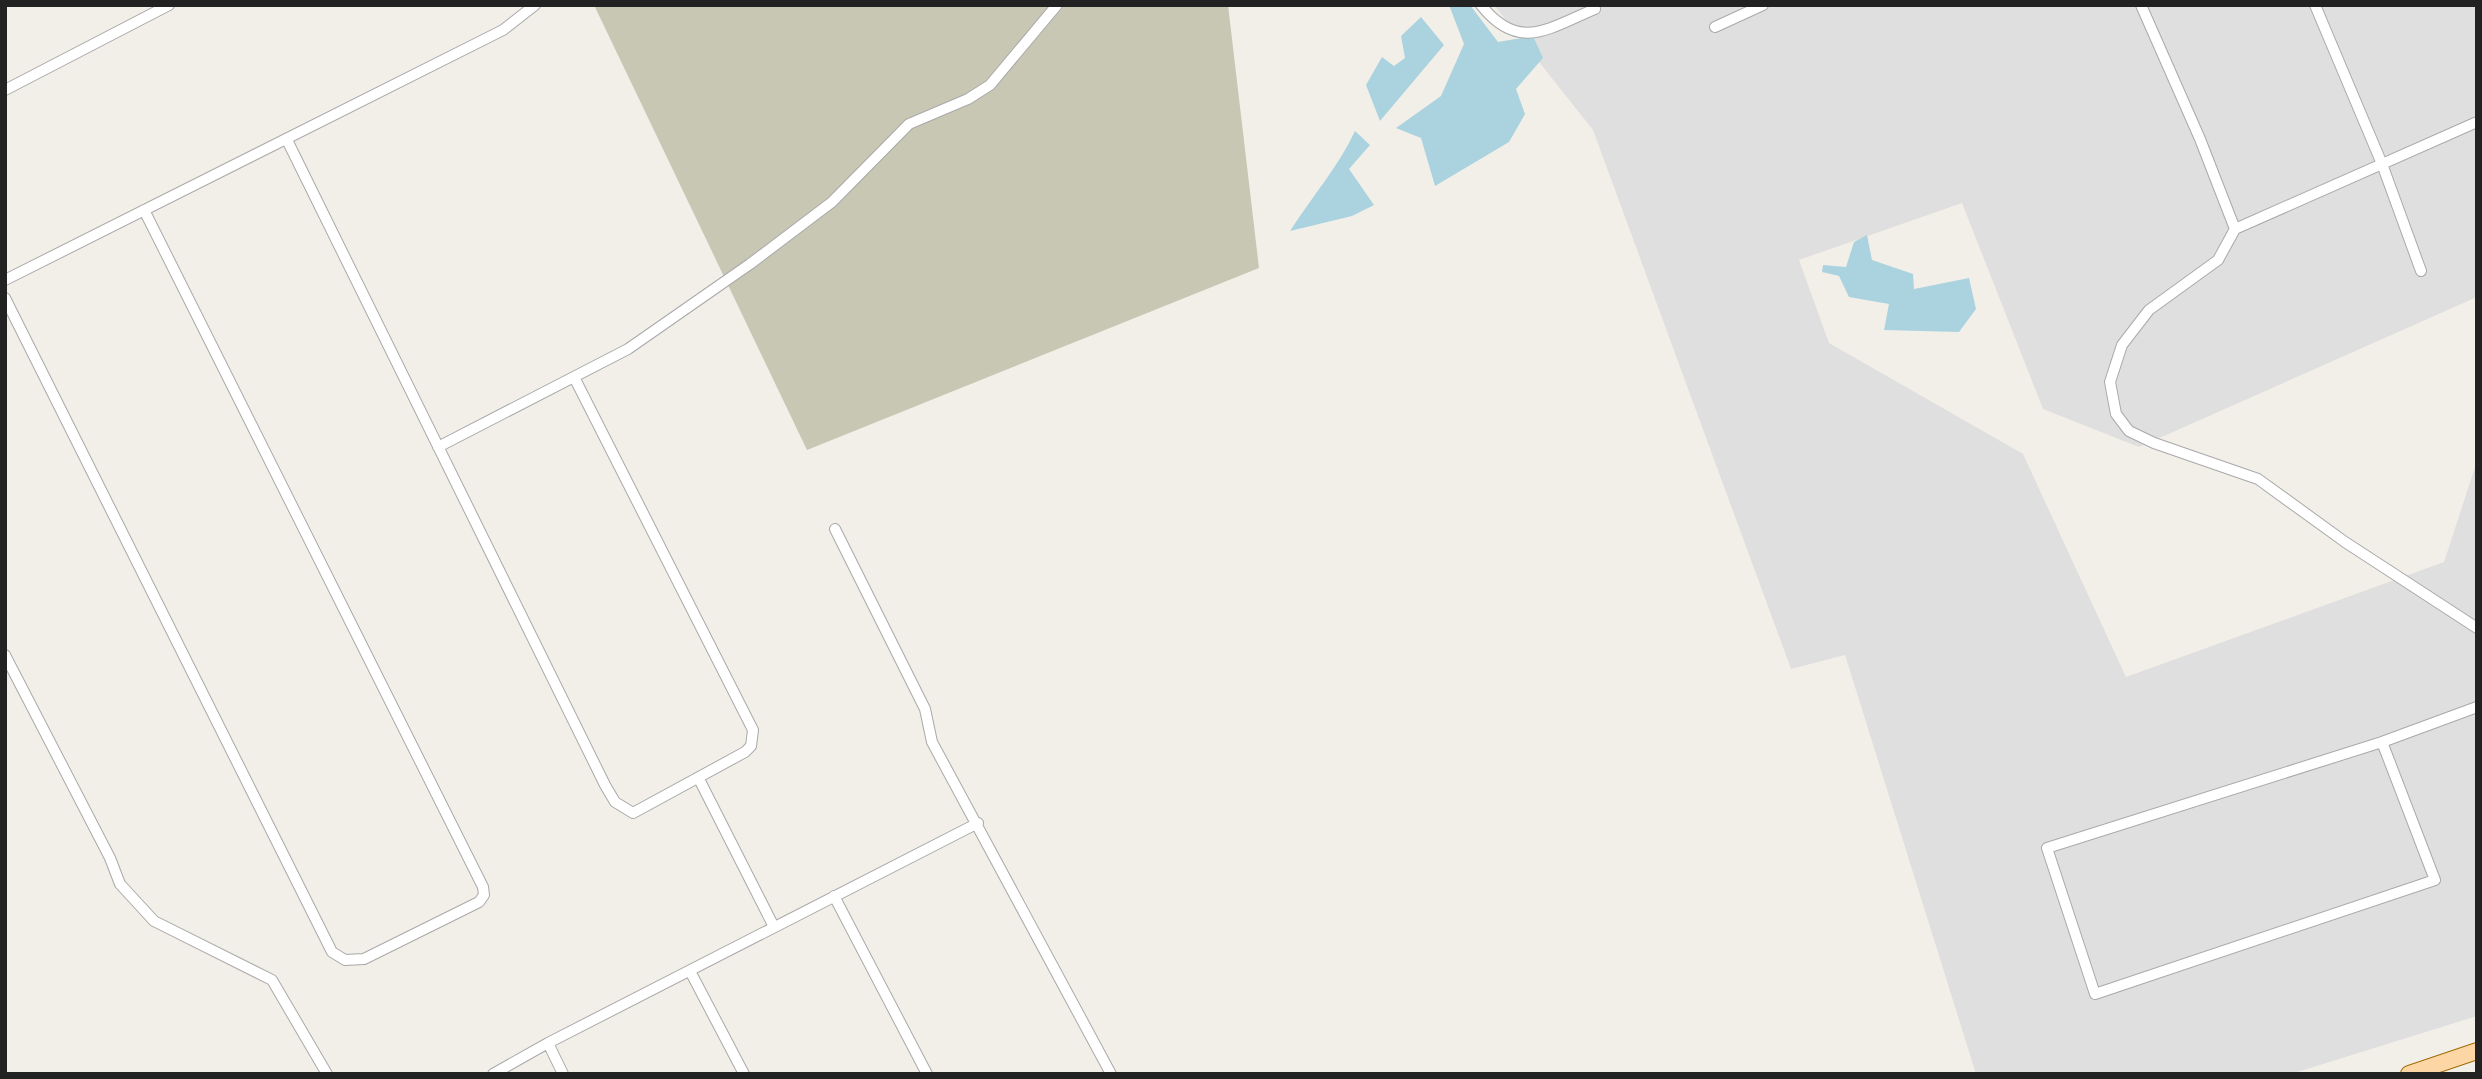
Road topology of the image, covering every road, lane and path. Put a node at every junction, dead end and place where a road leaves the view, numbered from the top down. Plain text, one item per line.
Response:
1 (169, 5) edge
2 (535, 5) edge
3 (1057, 5) edge
4 (1482, 5) edge
5 (1763, 5) edge
6 (2141, 5) edge
7 (2315, 5) edge
8 (1596, 6) edge
9 (1715, 27) dead end
10 (5, 90) edge
11 (2477, 121) edge
12 (287, 140) junction
13 (2382, 164) junction
14 (144, 210) junction
15 (2235, 229) junction
16 (2421, 271) dead end
17 (5, 280) edge
18 (5, 299) edge
19 (575, 379) junction
20 (438, 447) junction
21 (835, 529) dead end
22 (2477, 628) edge
23 (5, 655) edge
24 (2477, 707) edge
25 (2382, 742) junction
26 (699, 779) junction
27 (978, 823) junction
28 (834, 896) junction
29 (774, 927) junction
30 (690, 971) junction
31 (548, 1043) junction
32 (2477, 1051) edge
33 (327, 1074) edge
34 (493, 1074) edge
35 (563, 1074) edge
36 (744, 1074) edge
37 (927, 1074) edge
38 (1111, 1074) edge
39 (2409, 1074) edge

1 - 10 street
2 - 12 street
3 - 19 street
4 - 8 street
5 - 9 street
6 - 15 street
7 - 13 street
11 - 13 street
12 - 14 street
12 - 20 street
13 - 15 street
13 - 16 street
14 - 17 street
14 - 18 street
15 - 22 street
19 - 20 street
19 - 26 street
20 - 26 street
21 - 27 street
23 - 33 street
24 - 25 street
25 - 25 street
26 - 29 street
27 - 28 street
27 - 38 street
28 - 29 street
28 - 37 street
29 - 30 street
30 - 31 street
30 - 36 street
31 - 34 street
31 - 35 street
32 - 39 main road

